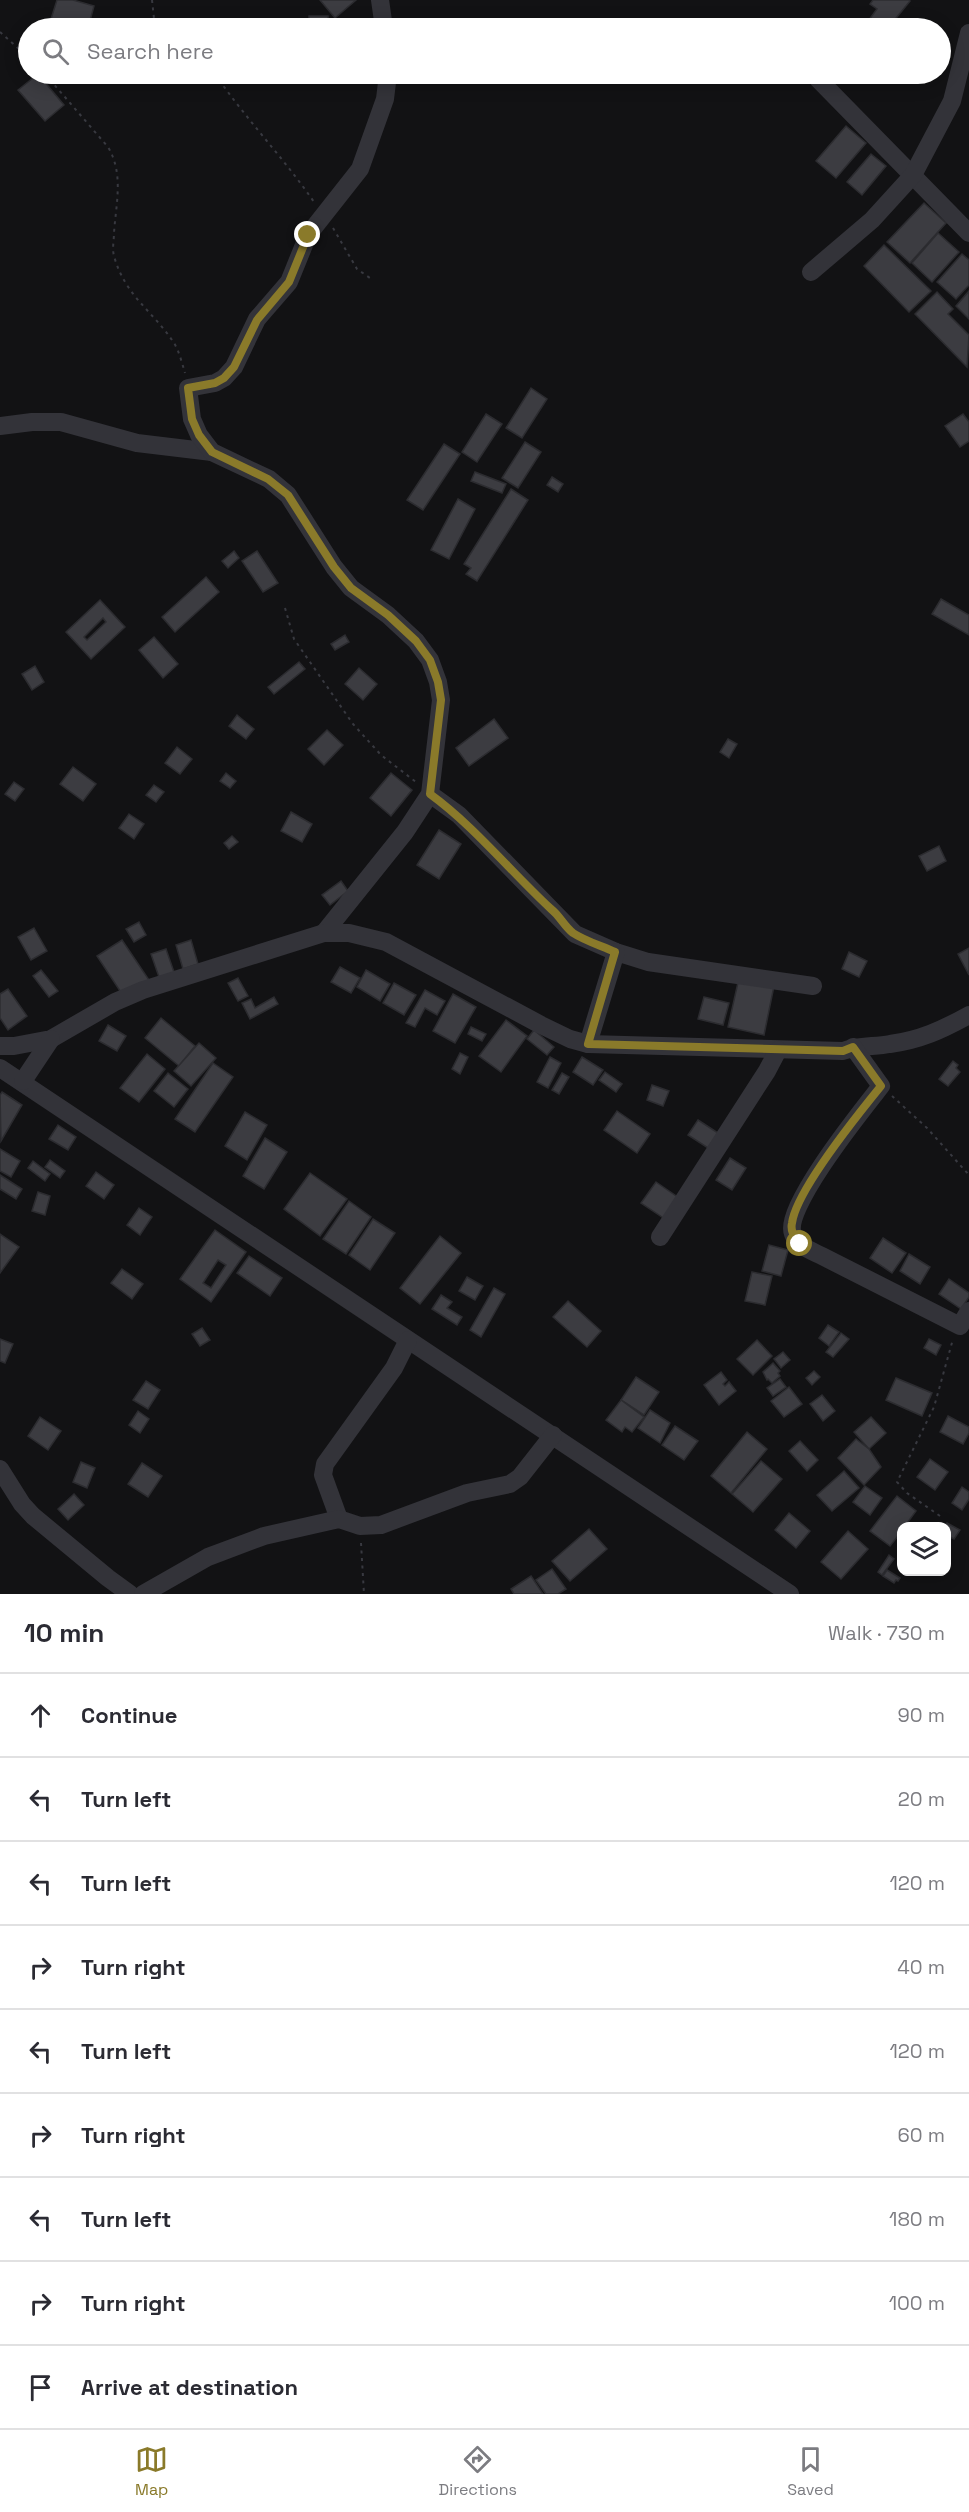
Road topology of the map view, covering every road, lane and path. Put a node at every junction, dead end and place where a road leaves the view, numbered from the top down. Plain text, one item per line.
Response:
1 (152, 0) edge
2 (380, 0) edge
3 (154, 18) edge
4 (383, 18) edge
5 (0, 32) edge
6 (969, 33) edge
7 (18, 48) edge
8 (54, 84) edge
9 (222, 84) edge
10 (387, 84) edge
11 (823, 84) edge
12 (913, 175) junction
13 (323, 216) junction
14 (969, 233) edge
15 (811, 272) dead end
16 (370, 278) dead end
17 (188, 388) junction
18 (0, 426) edge
19 (212, 452) junction
20 (285, 608) dead end
21 (430, 794) junction
22 (324, 933) junction
23 (615, 952) junction
24 (813, 986) dead end
25 (965, 1022) edge
26 (51, 1039) junction
27 (588, 1044) junction
28 (0, 1046) edge
29 (853, 1047) junction
30 (778, 1050) junction
31 (0, 1068) edge
32 (23, 1081) junction
33 (881, 1086) junction
34 (969, 1175) edge
35 (660, 1237) dead end
36 (964, 1318) edge
37 (408, 1340) junction
38 (553, 1435) junction
39 (0, 1469) edge
40 (940, 1516) dead end
41 (339, 1519) junction
42 (360, 1526) junction
43 (130, 1594) edge
44 (143, 1594) edge
45 (364, 1594) edge
46 (790, 1594) edge

1 - 3 path
2 - 4 street
5 - 7 path
6 - 12 street
8 - 17 path
9 - 13 path
10 - 13 street
11 - 12 street
12 - 14 street
12 - 15 street
13 - 16 path
13 - 17 street
17 - 19 street
18 - 19 street
19 - 21 street
20 - 21 path
21 - 22 street
21 - 23 street
22 - 26 street
22 - 27 street
23 - 24 street
23 - 27 street
25 - 29 street
26 - 28 street
26 - 32 street
27 - 30 street
29 - 30 street
29 - 33 street
30 - 35 street
31 - 32 street
32 - 37 street
33 - 34 path
33 - 36 street
36 - 40 path
37 - 38 street
37 - 41 street
38 - 42 street
38 - 46 street
39 - 43 street
41 - 42 street
41 - 44 street
42 - 45 path

